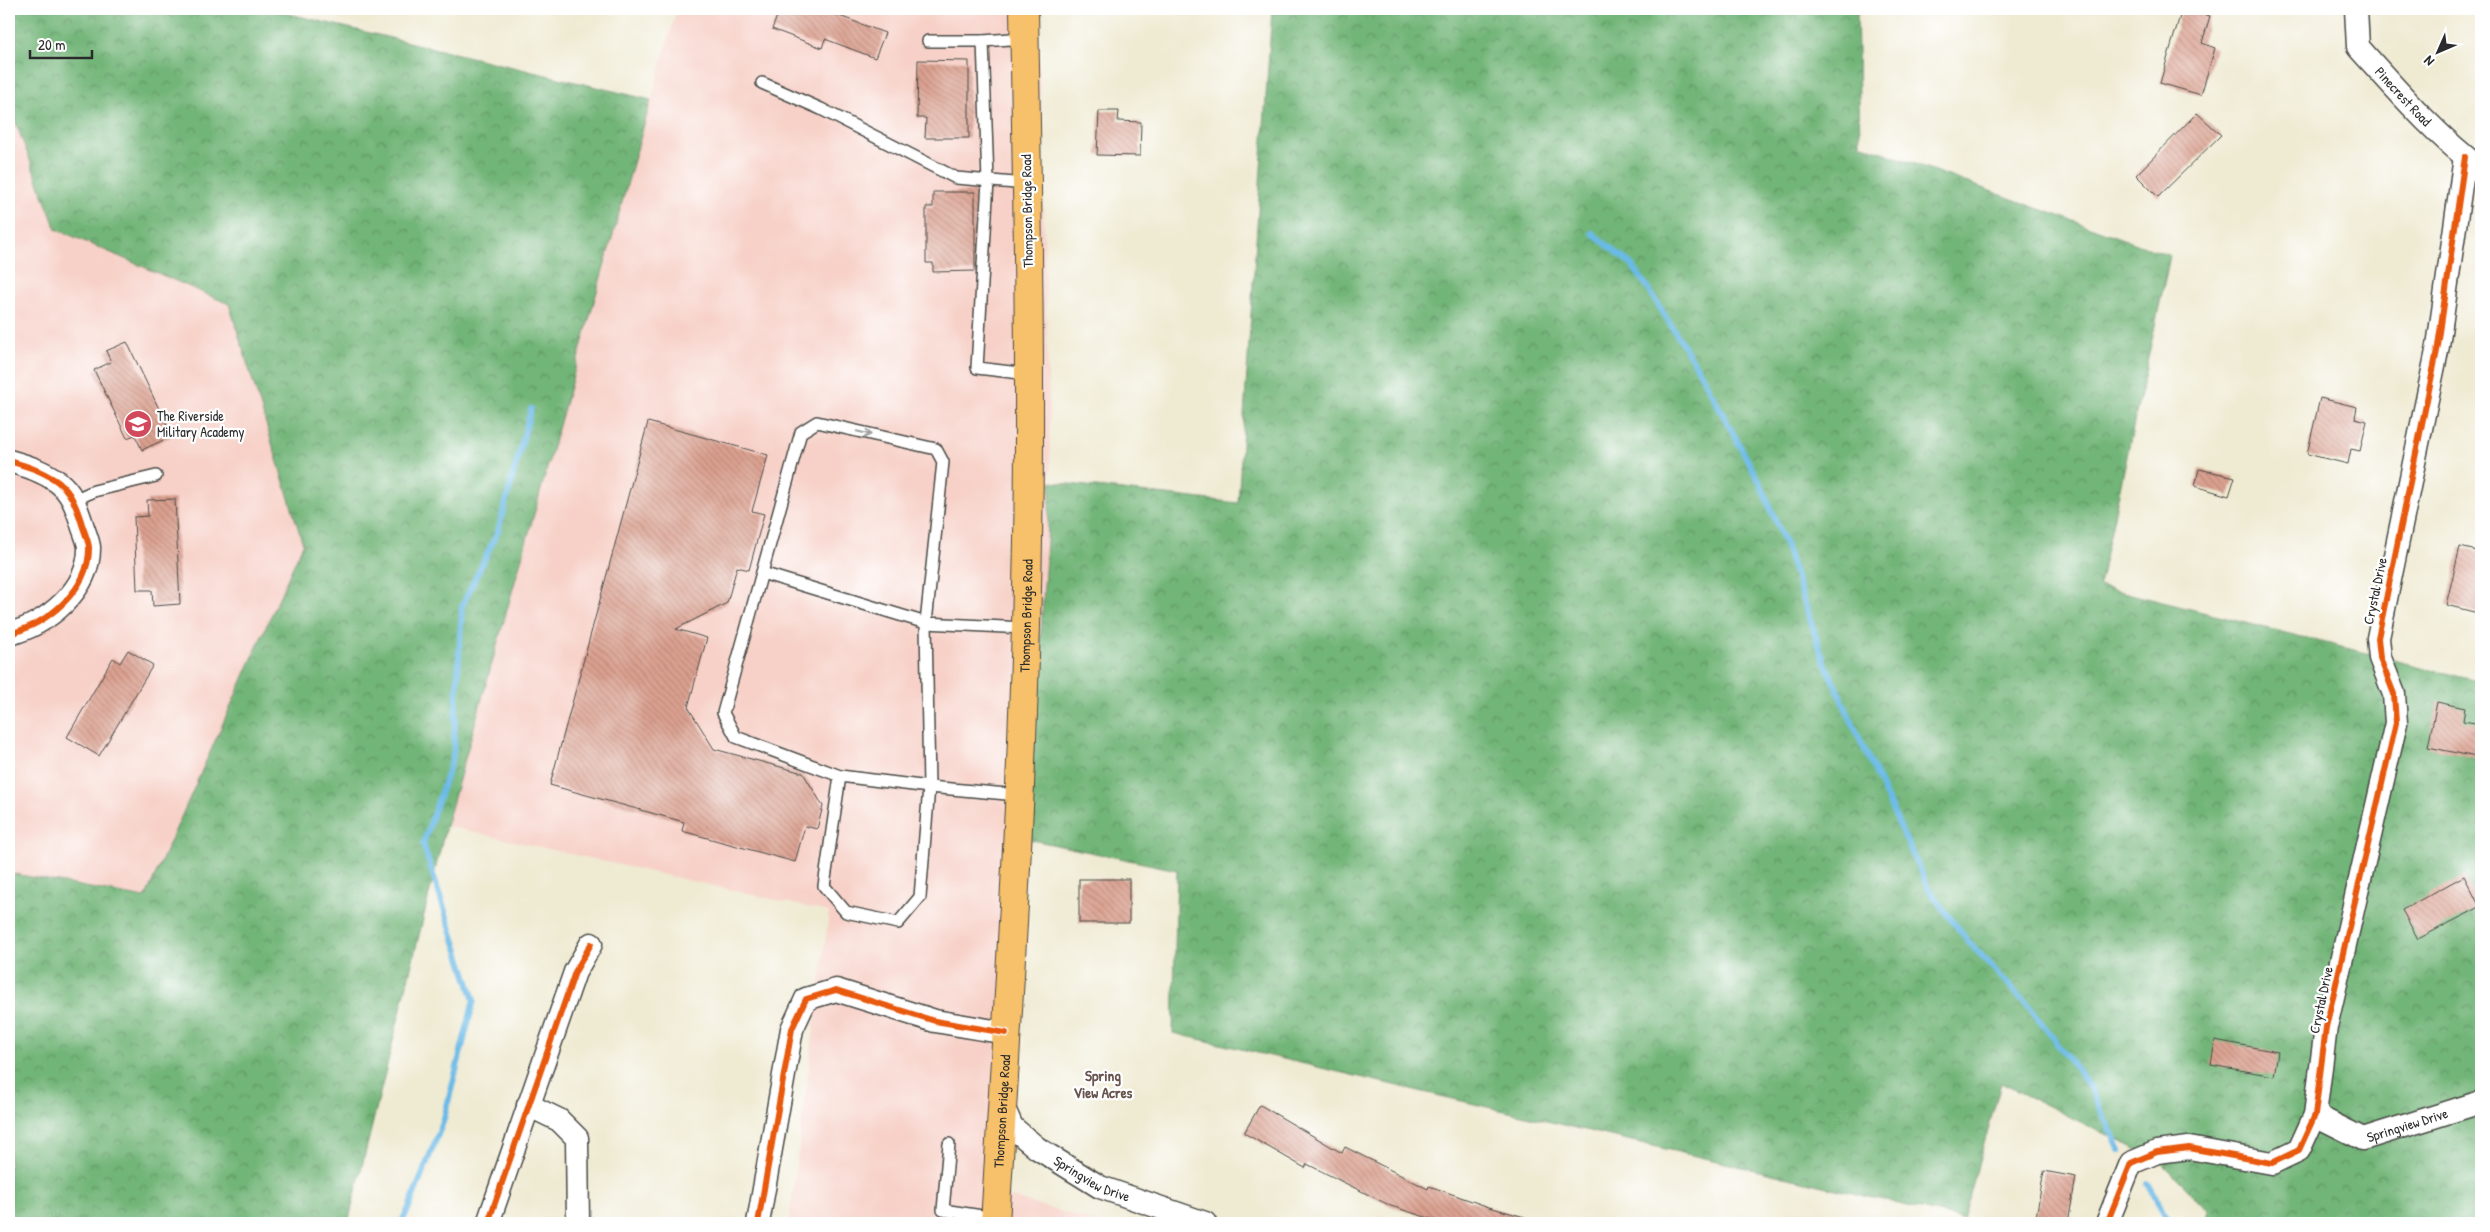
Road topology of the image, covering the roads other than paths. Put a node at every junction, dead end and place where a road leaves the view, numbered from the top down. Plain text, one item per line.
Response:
1 (1024, 9) edge
2 (2356, 9) edge
3 (1024, 38) junction
4 (983, 41) junction
5 (928, 42) dead end
6 (762, 83) dead end
7 (2473, 163) edge
8 (988, 181) junction
9 (1027, 184) junction
10 (1028, 374) junction
11 (9, 461) edge
12 (156, 476) dead end
13 (74, 500) junction
14 (762, 573) junction
15 (926, 623) junction
16 (1026, 628) junction
17 (9, 634) edge
18 (840, 776) junction
19 (929, 787) junction
20 (1018, 795) junction
21 (591, 944) dead end
22 (1006, 1033) junction
23 (2481, 1102) edge
24 (1002, 1104) junction
25 (528, 1105) junction
26 (2315, 1114) junction
27 (950, 1144) dead end
28 (995, 1221) edge
29 (488, 1223) edge
30 (578, 1223) edge
31 (758, 1223) edge
32 (1204, 1223) edge
33 (2107, 1223) edge

1 - 3 highway, Thompson Bridge Road
2 - 7 street, Pinecrest Road
3 - 4 lane
3 - 9 highway, Thompson Bridge Road
4 - 5 lane
4 - 8 lane
6 - 8 lane
7 - 26 street, Crystal Drive
8 - 9 lane
8 - 10 lane
9 - 10 highway, Thompson Bridge Road
10 - 16 highway, Thompson Bridge Road
11 - 13 street
12 - 13 lane
13 - 17 street
14 - 15 lane
14 -> 15 lane
14 - 18 lane
15 - 16 lane
15 - 19 lane
16 - 20 highway, Thompson Bridge Road
18 - 19 lane
18 - 19 lane
19 - 20 lane
20 - 22 highway, Thompson Bridge Road
21 - 25 street
22 - 24 highway, Thompson Bridge Road
22 - 31 street
23 - 26 street, Springview Drive
24 - 28 highway, Thompson Bridge Road
24 - 32 street, Springview Drive
25 - 29 street
25 - 30 street
26 - 33 street
27 - 28 lane

